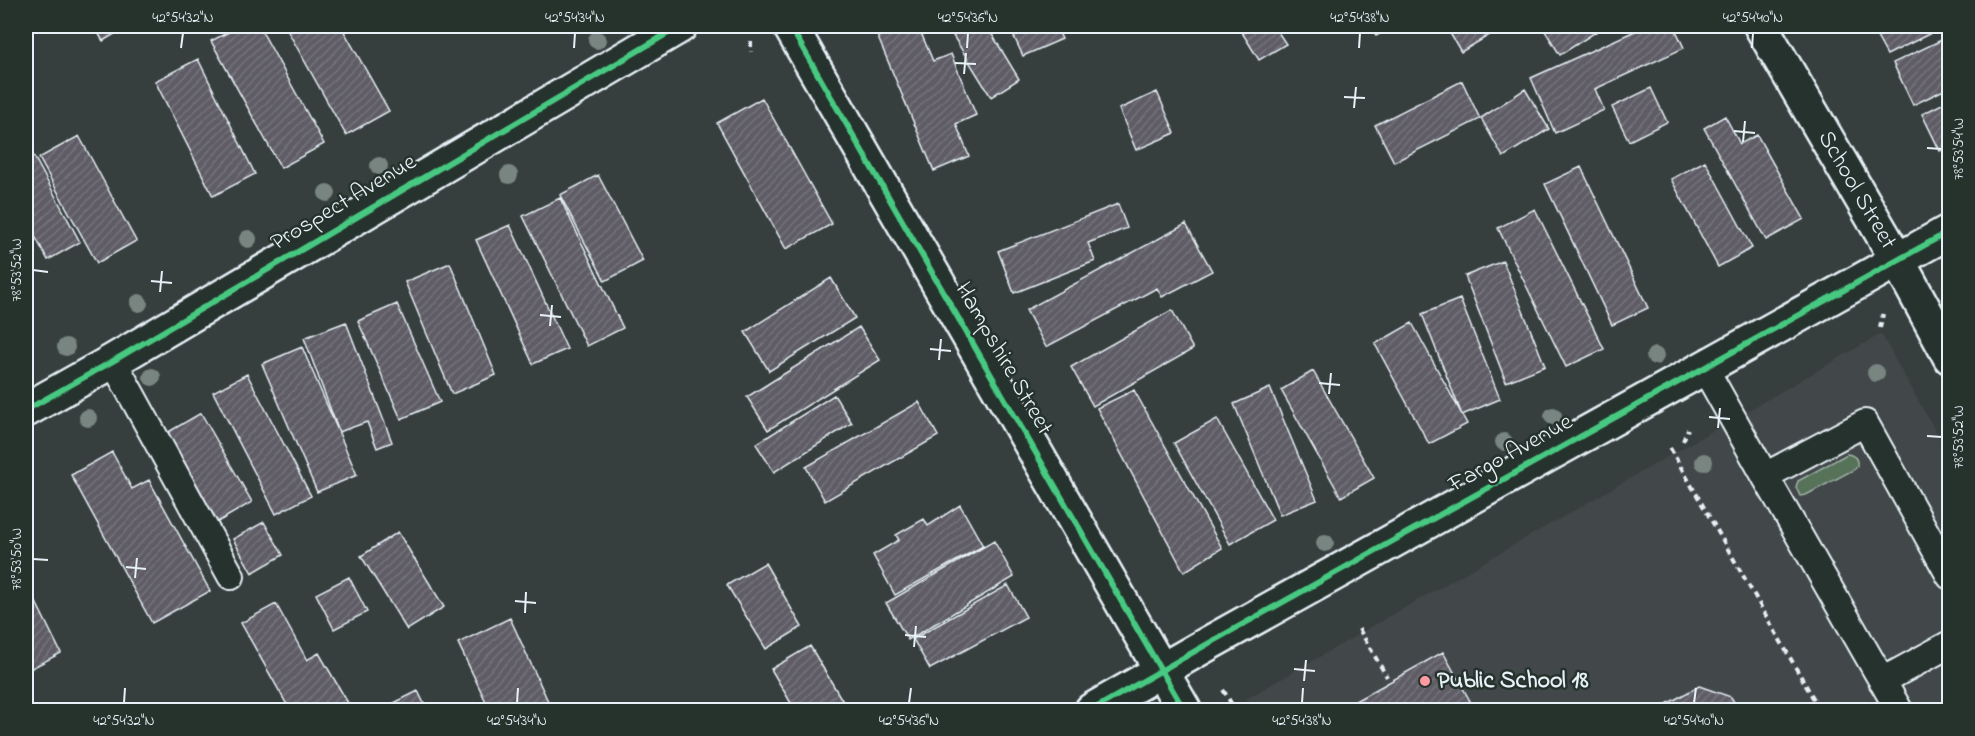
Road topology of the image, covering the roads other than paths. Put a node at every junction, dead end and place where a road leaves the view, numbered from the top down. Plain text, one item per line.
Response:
1 (680, 26) edge
2 (790, 26) edge
3 (1761, 26) edge
4 (1950, 231) edge
5 (1898, 261) junction
6 (1950, 357) edge
7 (113, 361) junction
8 (1704, 367) junction
9 (26, 410) edge
10 (1765, 476) junction
11 (231, 576) dead end
12 (1950, 576) edge
13 (1950, 644) edge
14 (1162, 670) junction
15 (1882, 681) junction
16 (1092, 711) edge
17 (1184, 711) edge
18 (1899, 711) edge

1 - 7 street, Prospect Avenue
2 - 14 street, Hampshire Street
3 - 5 street, School Street
4 - 5 street, Fargo Avenue
5 - 6 street, School Street
5 - 8 street, Fargo Avenue
7 - 9 street, Prospect Avenue
7 - 11 lane
8 - 10 lane
8 - 14 street, Fargo Avenue
10 - 12 lane
10 - 15 lane
13 - 15 lane
14 - 16 street, Fargo Avenue
14 - 17 street, Hampshire Street
15 - 18 lane

